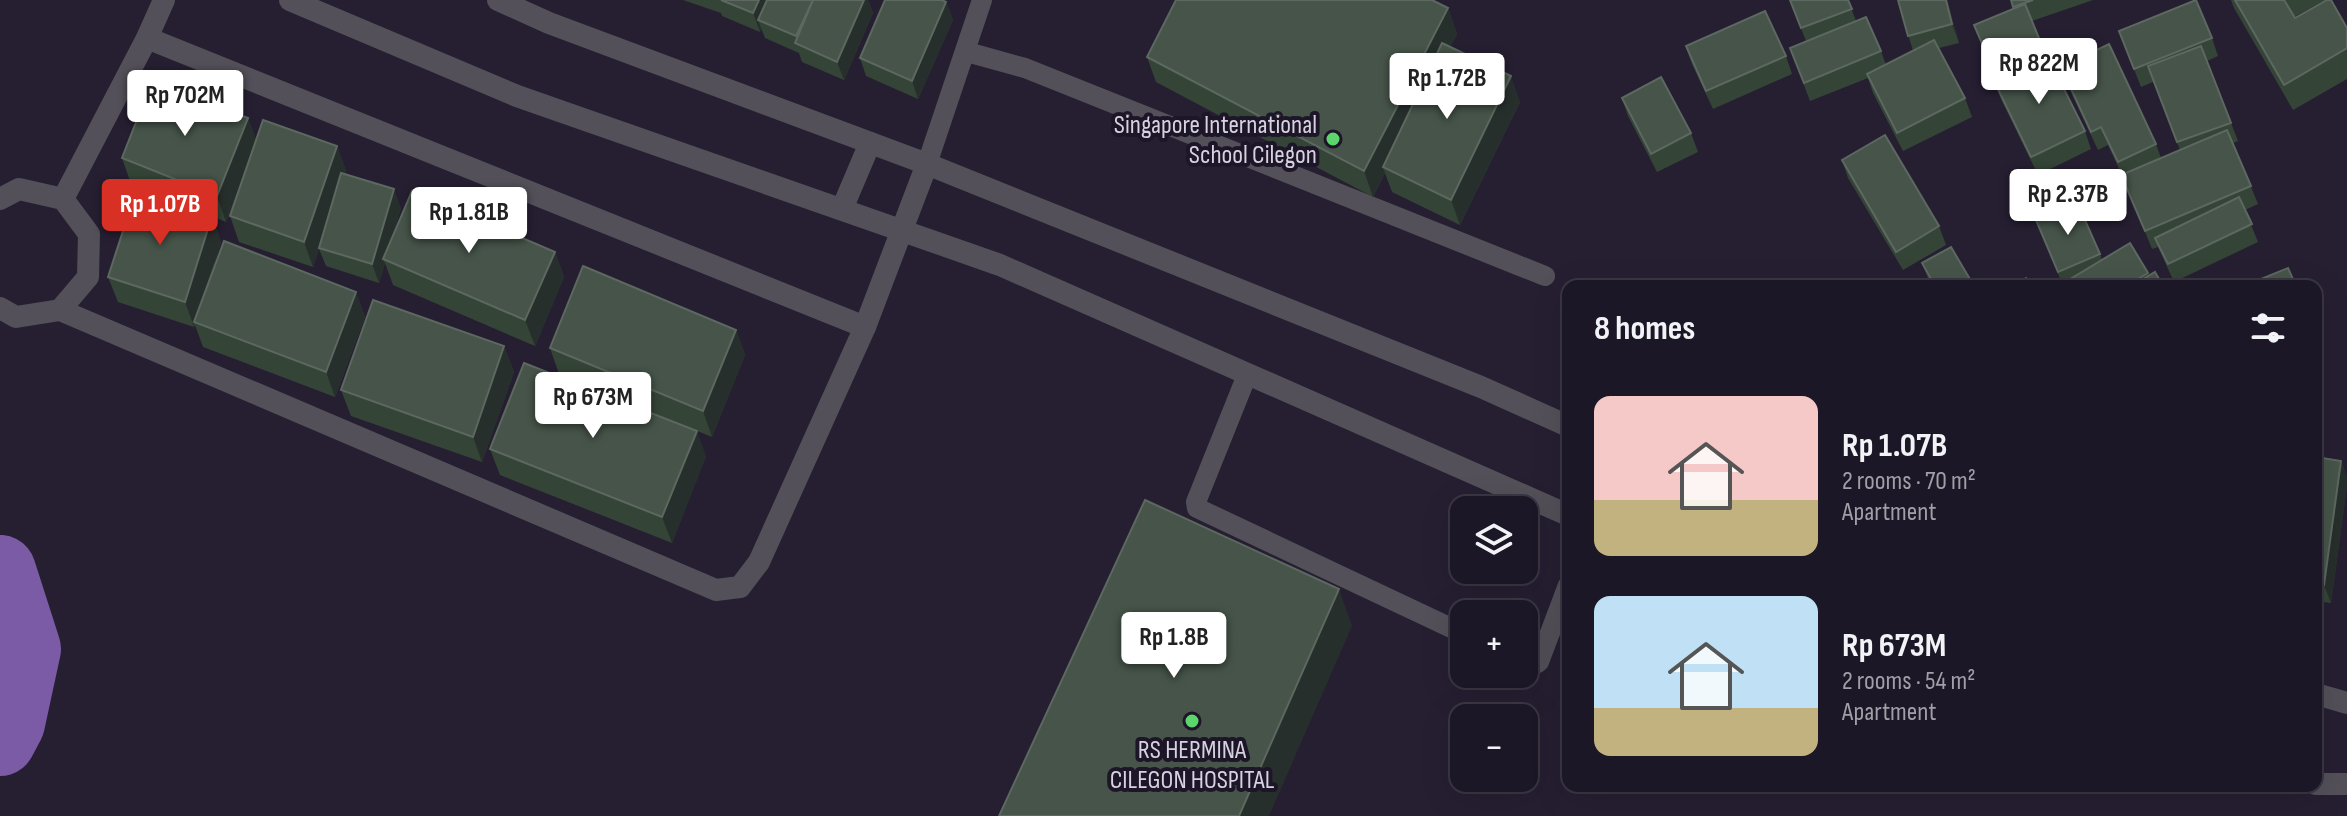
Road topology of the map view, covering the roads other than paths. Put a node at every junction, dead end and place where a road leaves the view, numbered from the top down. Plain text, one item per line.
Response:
1 (164, 0) edge
2 (290, 0) edge
3 (498, 0) edge
4 (982, 0) edge
5 (147, 38) junction
6 (967, 52) junction
7 (870, 143) junction
8 (927, 164) junction
9 (0, 199) edge
10 (63, 199) junction
11 (842, 209) junction
12 (903, 231) junction
13 (1545, 276) dead end
14 (0, 308) edge
15 (60, 310) junction
16 (865, 327) junction
17 (1247, 375) junction
18 (1562, 423) edge
19 (1562, 512) edge
20 (1562, 601) edge
21 (1450, 627) edge
22 (1538, 663) edge
23 (2322, 696) edge
24 (2347, 703) edge
25 (2322, 784) edge
26 (2347, 784) edge

1 - 5 street
2 - 11 street
3 - 7 street
4 - 6 lane
5 - 10 street
5 - 16 street
6 - 8 lane
6 - 13 lane
7 - 8 street
7 - 11 street
8 - 12 street
8 - 18 street
9 - 10 street
10 - 15 street
11 - 12 street
12 - 16 street
12 - 17 street
14 - 15 street
15 - 16 street
17 - 19 street
17 - 21 lane
20 - 22 lane
23 - 24 street
25 - 26 street

